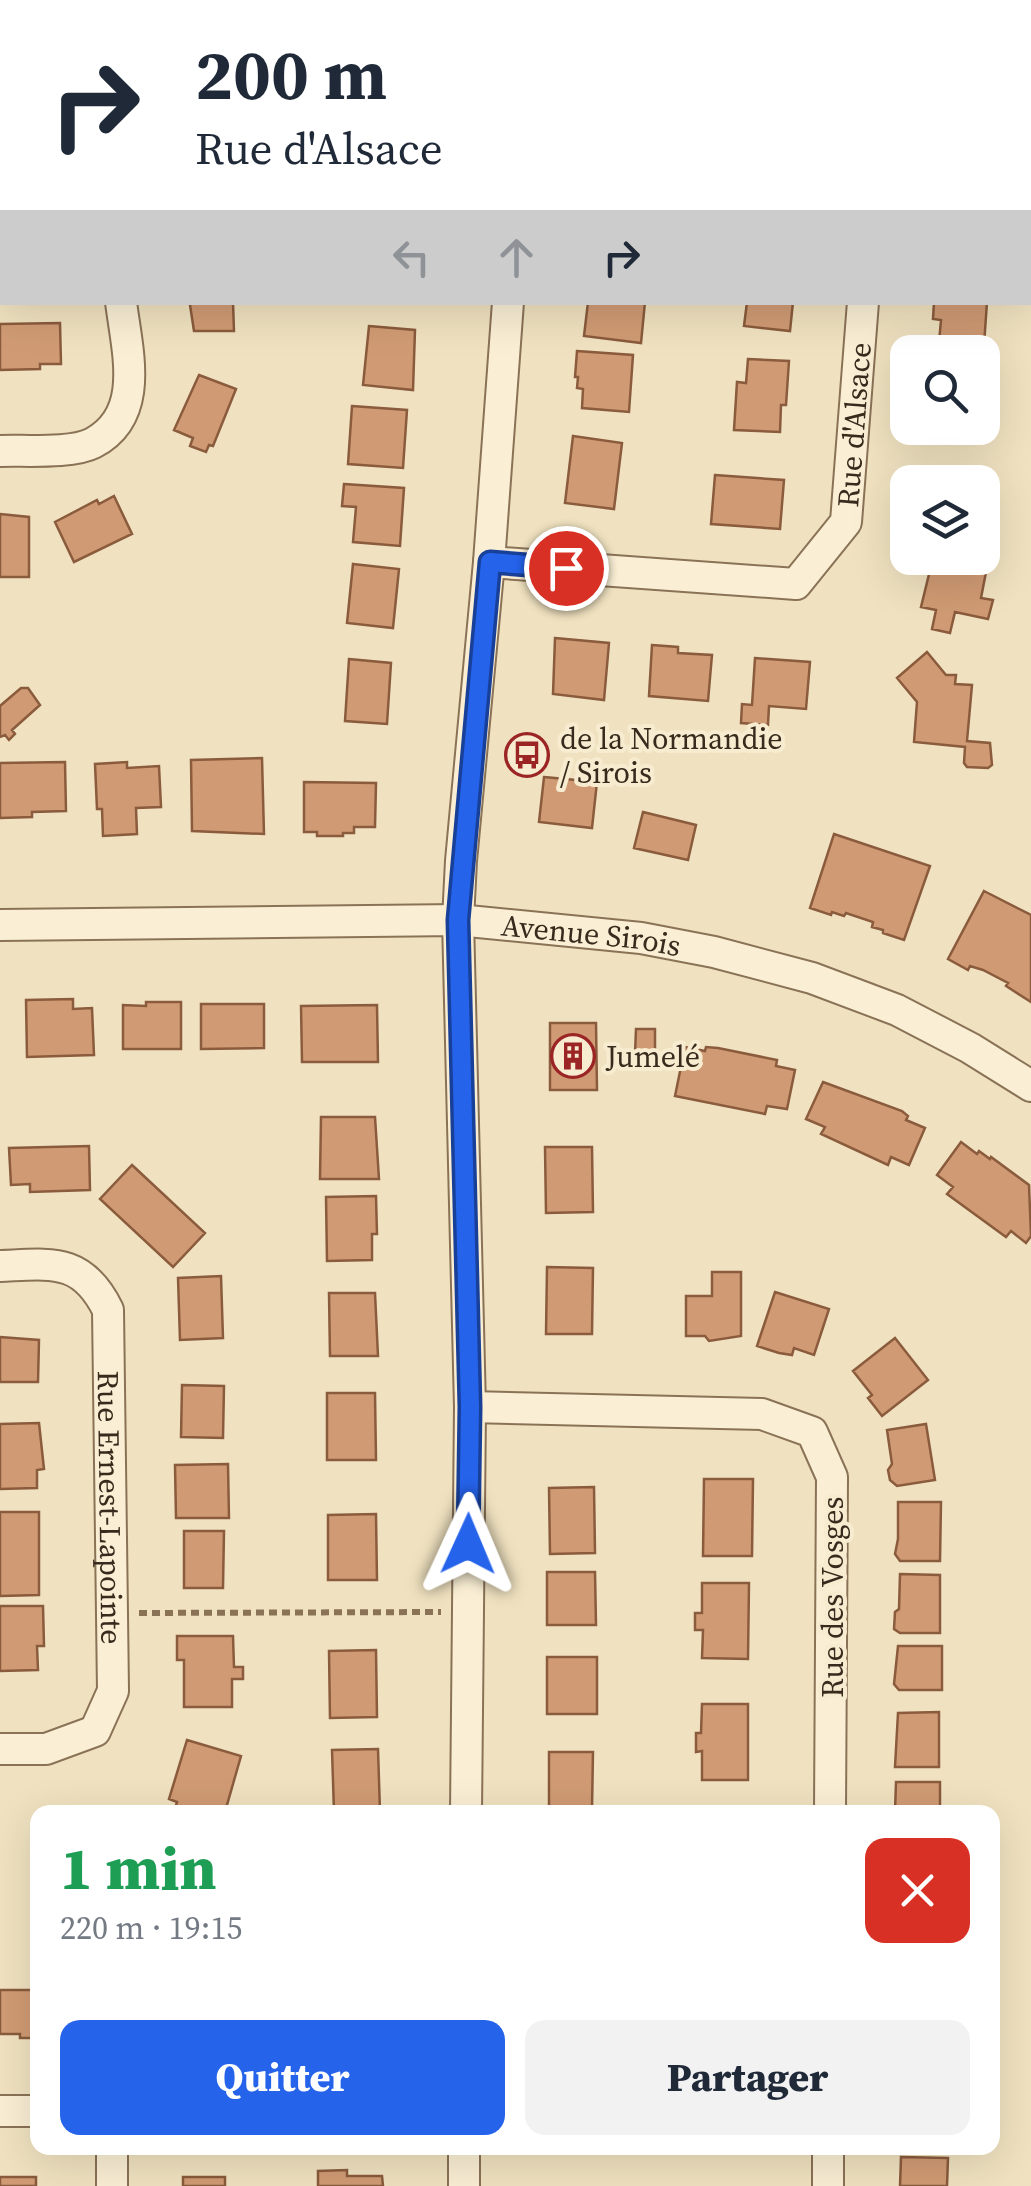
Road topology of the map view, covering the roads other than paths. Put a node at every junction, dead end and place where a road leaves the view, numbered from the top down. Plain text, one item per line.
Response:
1 (122, 305) edge
2 (508, 305) edge
3 (862, 305) edge
4 (0, 451) edge
5 (490, 562) junction
6 (458, 920) junction
7 (0, 925) edge
8 (1031, 1086) edge
9 (0, 1266) edge
10 (470, 1407) junction
11 (0, 1748) edge
12 (466, 1805) edge
13 (830, 1805) edge
14 (30, 2111) edge
15 (0, 2112) edge
16 (112, 2155) edge
17 (464, 2155) edge
18 (828, 2155) edge
19 (112, 2186) edge
20 (464, 2186) edge
21 (828, 2186) edge

1 - 4 street
2 - 5 street
3 - 5 street, Rue d'Alsace
5 - 6 street
6 - 7 street, Avenue Sirois
6 - 8 street, Avenue Sirois
6 - 10 street
9 - 11 street, Rue Ernest-Lapointe
10 - 12 street
10 - 13 street, Rue des Vosges
14 - 15 street
16 - 19 street
17 - 20 street
18 - 21 street

